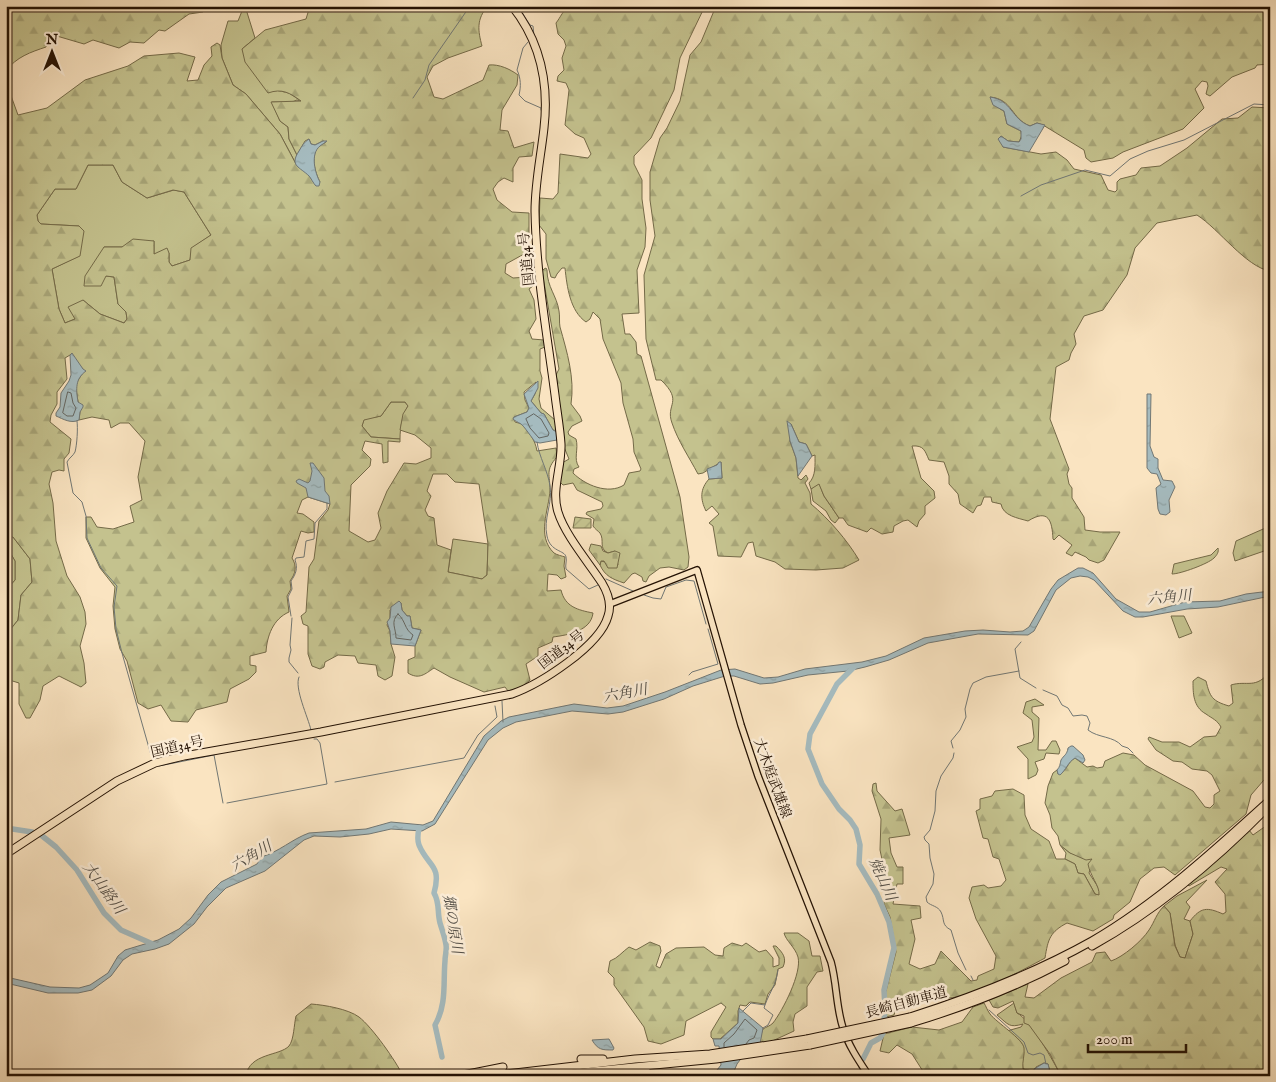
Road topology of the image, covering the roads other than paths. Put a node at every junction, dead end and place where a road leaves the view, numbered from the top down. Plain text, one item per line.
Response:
1 (512, 6) edge
2 (610, 604) junction
3 (1270, 800) edge
4 (1270, 806) edge
5 (6, 854) edge
6 (911, 1020) junction
7 (713, 1056) junction
8 (581, 1059) dead end
9 (635, 1059) junction
10 (502, 1067) dead end
11 (458, 1076) edge
12 (490, 1076) edge
13 (542, 1076) edge
14 (610, 1076) edge
15 (869, 1076) edge

1 - 2 highway, 国道34号
2 - 5 highway, 国道34号
2 - 15 main road, 大木庭武雄線
3 - 6 highway, 長崎自動車道
4 - 6 highway, 長崎自動車道
6 - 7 highway, 長崎自動車道, bridge
7 - 9 highway, 長崎自動車道
7 - 13 highway, 長崎自動車道
7 - 14 highway
8 - 9 highway
9 - 12 highway, 長崎自動車道
10 - 11 highway

